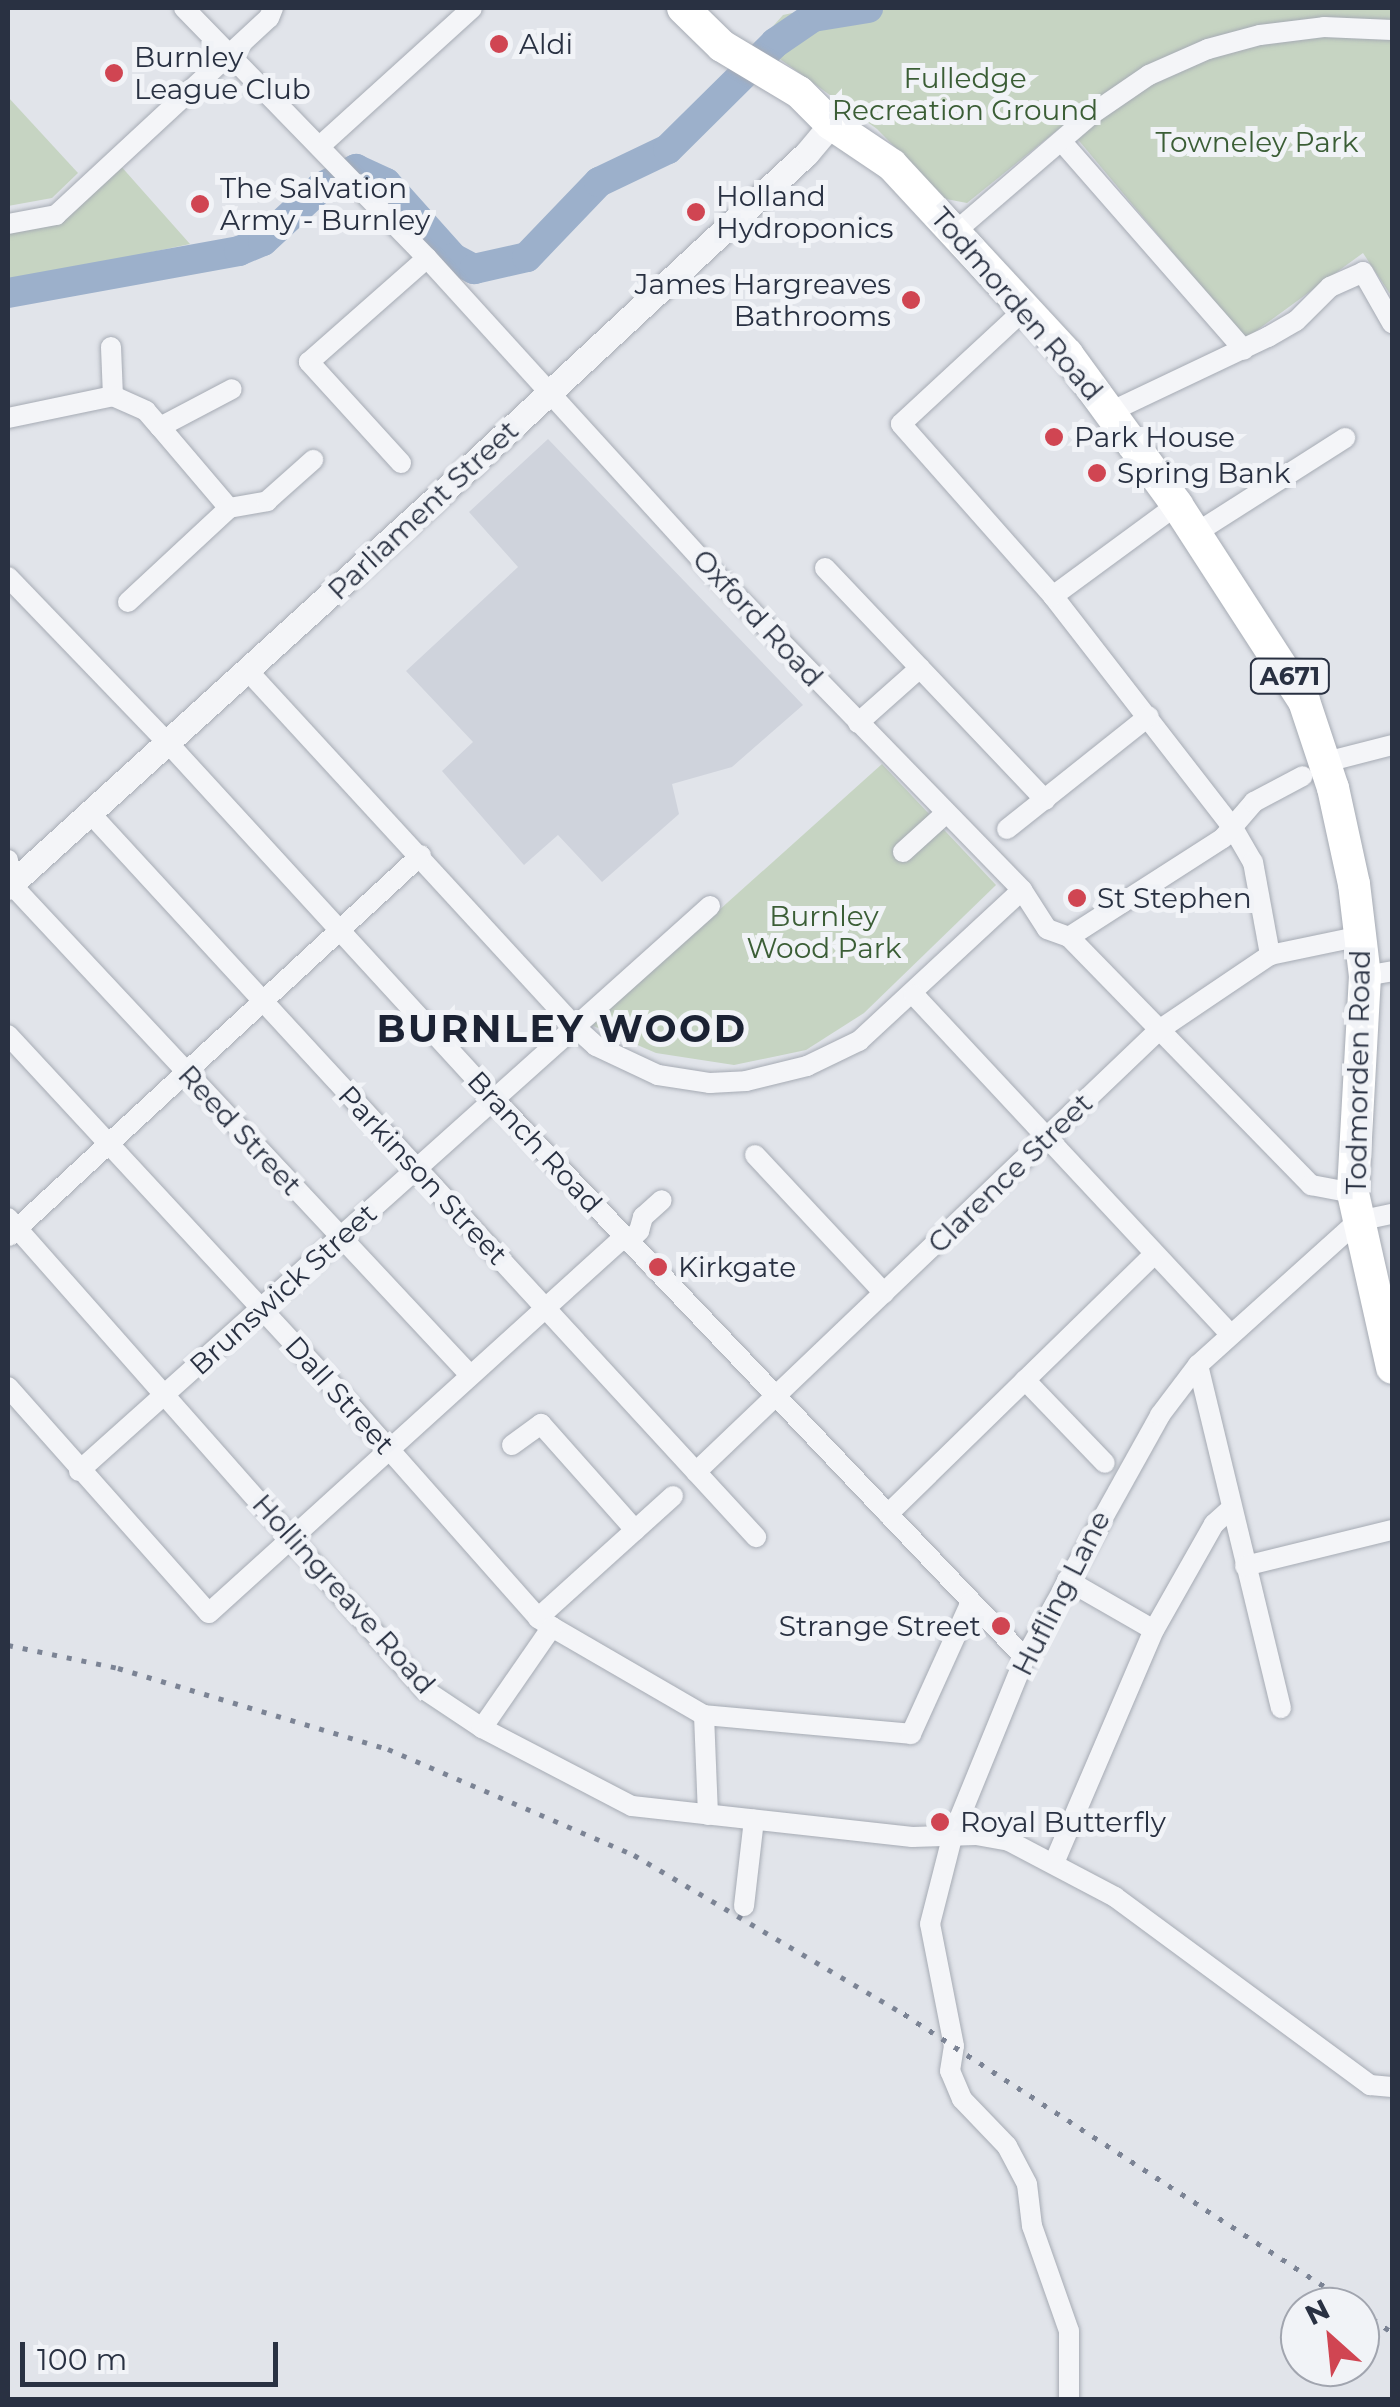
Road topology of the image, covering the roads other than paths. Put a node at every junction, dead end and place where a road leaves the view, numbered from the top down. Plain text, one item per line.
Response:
1 (184, 8) edge
2 (272, 8) edge
3 (472, 8) edge
4 (683, 8) edge
5 (1392, 30) edge
6 (229, 56) junction
7 (831, 124) junction
8 (1062, 142) junction
9 (325, 151) junction
10 (8, 224) edge
11 (956, 232) junction
12 (427, 258) junction
13 (1026, 309) junction
14 (1392, 323) edge
15 (111, 347) dead end
16 (1244, 350) junction
17 (232, 389) dead end
18 (551, 391) junction
19 (113, 396) junction
20 (1112, 412) junction
21 (8, 418) edge
22 (160, 426) junction
23 (1344, 438) dead end
24 (313, 460) dead end
25 (401, 462) dead end
26 (1177, 505) junction
27 (229, 508) junction
28 (1196, 533) junction
29 (825, 568) dead end
30 (8, 578) edge
31 (1053, 596) junction
32 (128, 602) dead end
33 (920, 668) junction
34 (248, 671) junction
35 (1149, 716) junction
36 (858, 722) junction
37 (168, 743) junction
38 (1392, 744) edge
39 (1314, 769) junction
40 (1044, 800) junction
41 (90, 813) junction
42 (945, 814) junction
43 (1233, 828) junction
44 (1007, 829) dead end
45 (903, 852) dead end
46 (420, 855) junction
47 (9, 877) edge
48 (1022, 890) junction
49 (710, 906) dead end
50 (341, 931) junction
51 (1361, 936) junction
52 (1069, 937) junction
53 (1270, 956) junction
54 (1379, 973) edge
55 (914, 995) junction
56 (264, 1000) junction
57 (575, 1026) junction
58 (1159, 1030) junction
59 (8, 1035) edge
60 (187, 1072) junction
61 (494, 1099) junction
62 (1048, 1138) junction
63 (109, 1144) junction
64 (755, 1155) dead end
65 (417, 1168) junction
66 (662, 1200) dead end
67 (1356, 1207) junction
68 (1392, 1214) edge
69 (10, 1229) edge
70 (340, 1238) junction
71 (626, 1239) junction
72 (1154, 1254) junction
73 (884, 1293) junction
74 (261, 1308) junction
75 (545, 1308) junction
76 (1230, 1334) junction
77 (1198, 1364) junction
78 (1392, 1368) edge
79 (470, 1375) junction
80 (1025, 1380) junction
81 (8, 1388) edge
82 (164, 1395) junction
83 (776, 1396) junction
84 (512, 1445) dead end
85 (388, 1448) junction
86 (1105, 1463) dead end
87 (79, 1471) junction
88 (696, 1472) junction
89 (673, 1496) dead end
90 (1232, 1508) junction
91 (888, 1514) junction
92 (635, 1530) junction
93 (1392, 1530) edge
94 (290, 1536) junction
95 (756, 1537) dead end
96 (1245, 1566) junction
97 (1067, 1580) junction
98 (971, 1602) junction
99 (545, 1622) junction
100 (1154, 1630) junction
101 (1024, 1658) junction
102 (1281, 1708) dead end
103 (704, 1714) junction
104 (482, 1728) junction
105 (708, 1814) junction
106 (754, 1820) junction
107 (953, 1834) junction
108 (1054, 1863) junction
109 (744, 1906) dead end
110 (1392, 2087) edge
111 (1069, 2400) edge

1 - 6 street, Oxford Road
2 - 6 street
3 - 9 street
4 - 7 highway, Todmorden Road / A671
5 - 8 street
6 - 9 street, Oxford Road
6 - 10 street
7 - 11 highway, Todmorden Road / A671
7 - 18 street, Parliament Street
8 - 11 street
8 - 16 street
9 - 12 street, Oxford Road
11 - 13 highway, Todmorden Road / A671
12 - 18 street, Oxford Road
12 - 25 street
13 - 20 highway, Todmorden Road / A671
13 - 31 street
14 - 16 street
15 - 19 street
16 - 20 street
17 - 22 street
18 - 34 street, Parliament Street
18 - 36 street, Oxford Road
19 - 21 street
19 - 22 street
20 - 26 highway, Todmorden Road / A671
22 - 27 street
23 - 28 street
24 - 27 street
26 - 28 highway, Todmorden Road / A671
26 - 31 street
27 - 32 street
28 - 39 highway, Todmorden Road / A671
29 - 33 street
30 - 37 street, Branch Road
31 - 35 street
33 - 36 street
33 - 40 street
34 - 37 street, Parliament Street
34 - 46 street
35 - 40 street
35 - 43 street
36 - 42 street, Oxford Road
37 - 41 street, Parliament Street
37 - 50 street, Branch Road
38 - 39 street
39 - 43 street
39 - 51 highway, Todmorden Road / A671
40 - 44 street
41 - 47 street, Parliament Street
41 - 56 street, Parkinson Street
42 - 45 street
42 - 48 street, Oxford Road
43 - 52 street
43 - 53 street
46 - 50 street
46 - 57 street
47 - 60 street, Reed Street
48 - 52 street, Oxford Road
48 - 55 street
49 - 57 street, Brunswick Street
50 - 56 street
50 - 61 street, Branch Road
51 - 53 street, Clarence Street
51 - 54 highway, Todmorden Road / A671
52 - 58 street, Oxford Road
53 - 58 street, Clarence Street
54 - 67 highway, Todmorden Road / A671
55 - 57 street
55 - 62 street
56 - 60 street
56 - 65 street, Parkinson Street
57 - 61 street, Brunswick Street
58 - 62 street, Clarence Street
58 - 67 street, Oxford Road
59 - 63 street, Dall Street
60 - 63 street
60 - 70 street, Reed Street
61 - 65 street, Brunswick Street
61 - 71 street, Branch Road
62 - 72 street
62 - 73 street, Clarence Street
63 - 69 street
63 - 74 street, Dall Street
64 - 73 street
65 - 70 street, Brunswick Street
65 - 75 street, Parkinson Street
66 - 71 street
67 - 68 street
67 - 76 street, Hufling Lane
67 - 78 highway, Todmorden Road / A671
69 - 82 street, Hollingreave Road
70 - 74 street, Brunswick Street
70 - 79 street, Reed Street
71 - 75 street
71 - 83 street, Branch Road
72 - 76 street
72 - 80 street
73 - 83 street, Clarence Street
74 - 82 street, Brunswick Street
74 - 85 street, Dall Street
75 - 79 street
75 - 88 street, Parkinson Street
76 - 77 street, Hufling Lane
77 - 90 street
77 - 97 street, Hufling Lane
79 - 85 street
80 - 86 street
80 - 91 street
81 - 87 street
82 - 87 street, Brunswick Street
82 - 94 street, Hollingreave Road
83 - 88 street, Clarence Street
83 - 91 street, Branch Road
84 - 92 street
85 - 94 street
85 - 99 street, Dall Street
87 - 94 street
88 - 95 street, Parkinson Street
89 - 92 street
90 - 96 street
90 - 100 street
91 - 98 street, Branch Road
92 - 99 street
93 - 96 street
94 - 104 street, Hollingreave Road
96 - 102 street
97 - 100 street
97 - 101 street, Hufling Lane
98 - 101 street, Branch Road
98 - 103 street
99 - 103 street, Dall Street
99 - 104 street
100 - 108 street
101 - 107 street, Hufling Lane
103 - 105 street
104 - 105 street, Hollingreave Road
105 - 106 street, Hollingreave Road
106 - 107 street, Hollingreave Road
106 - 109 street
107 - 108 street, Hollingreave Road
107 - 111 street, Hufling Lane
108 - 110 street, Hollingreave Road

